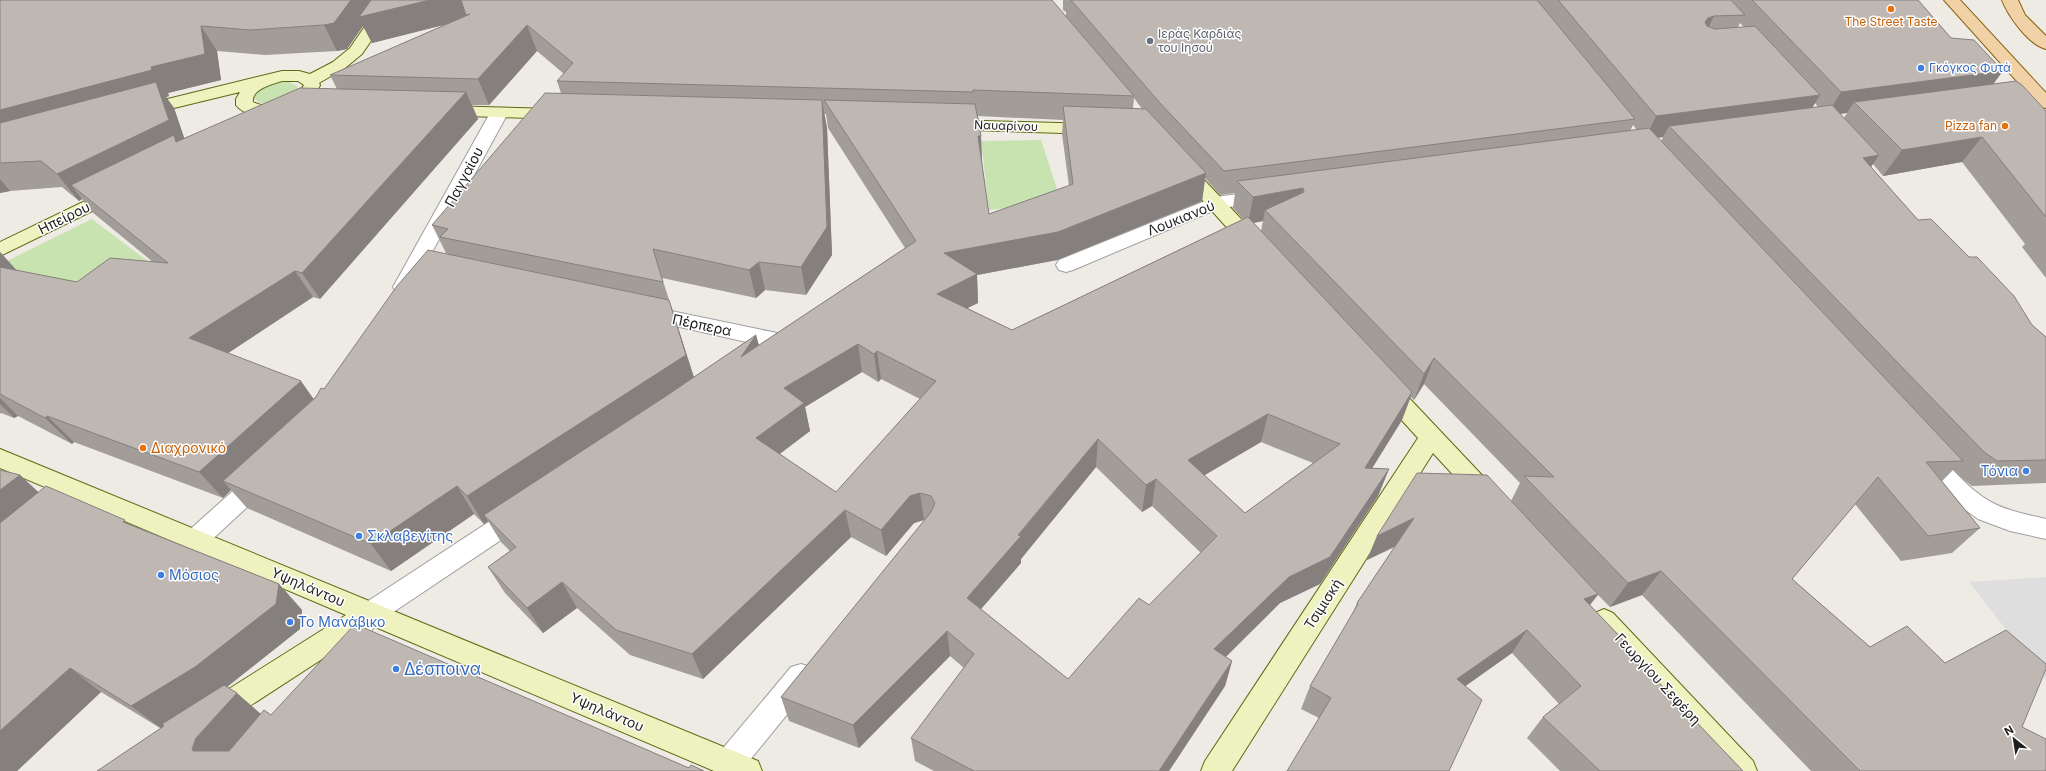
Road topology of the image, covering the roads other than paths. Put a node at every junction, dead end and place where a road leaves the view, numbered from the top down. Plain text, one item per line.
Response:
1 (391, 0) edge
2 (1952, 0) edge
3 (2010, 0) edge
4 (2046, 44) edge
5 (310, 81) junction
6 (261, 83) junction
7 (2016, 97) edge
8 (2042, 98) edge
9 (282, 108) junction
10 (318, 108) edge
11 (428, 111) edge
12 (499, 113) junction
13 (569, 115) edge
14 (122, 116) edge
15 (930, 124) edge
16 (243, 127) edge
17 (1111, 129) edge
18 (1169, 152) edge
19 (127, 187) edge
20 (1277, 195) edge
21 (1215, 203) junction
22 (0, 250) edge
23 (1269, 262) edge
24 (1066, 265) dead end
25 (393, 305) edge
26 (631, 310) edge
27 (751, 359) edge
28 (1372, 373) edge
29 (1431, 437) junction
30 (1913, 444) edge
31 (0, 458) edge
32 (276, 466) edge
33 (537, 503) edge
34 (1502, 512) edge
35 (2046, 529) edge
36 (195, 540) junction
37 (1588, 604) edge
38 (370, 613) junction
39 (816, 659) edge
40 (313, 680) edge
41 (196, 724) edge
42 (739, 767) edge
43 (1215, 771) edge
44 (1743, 771) edge

1 - 5 street
2 - 8 main road
3 - 4 main road
5 - 6 street
5 - 9 street
6 - 9 street
6 - 14 street
7 - 8 street
9 - 10 street
9 - 16 street
11 - 12 street
12 - 13 street
12 - 25 street, Παγγαίου
15 - 17 street, Ναυαρίνου
18 - 21 street
19 - 22 street, Ηπείρου
20 - 21 street, Λουκιανού
21 - 23 street
21 - 24 street, Λουκιανού
26 - 27 street, Πέρπερα
28 - 29 street
29 - 34 street
29 - 43 street, Τσιμισκή
30 - 35 street
31 - 36 street, Υψηλάντου
32 - 36 street
33 - 38 street
36 - 38 street, Υψηλάντου
37 - 44 street, Γεωργίου Σεφέρη
38 - 40 street
38 - 41 street
38 - 42 street, Υψηλάντου
39 - 42 street

